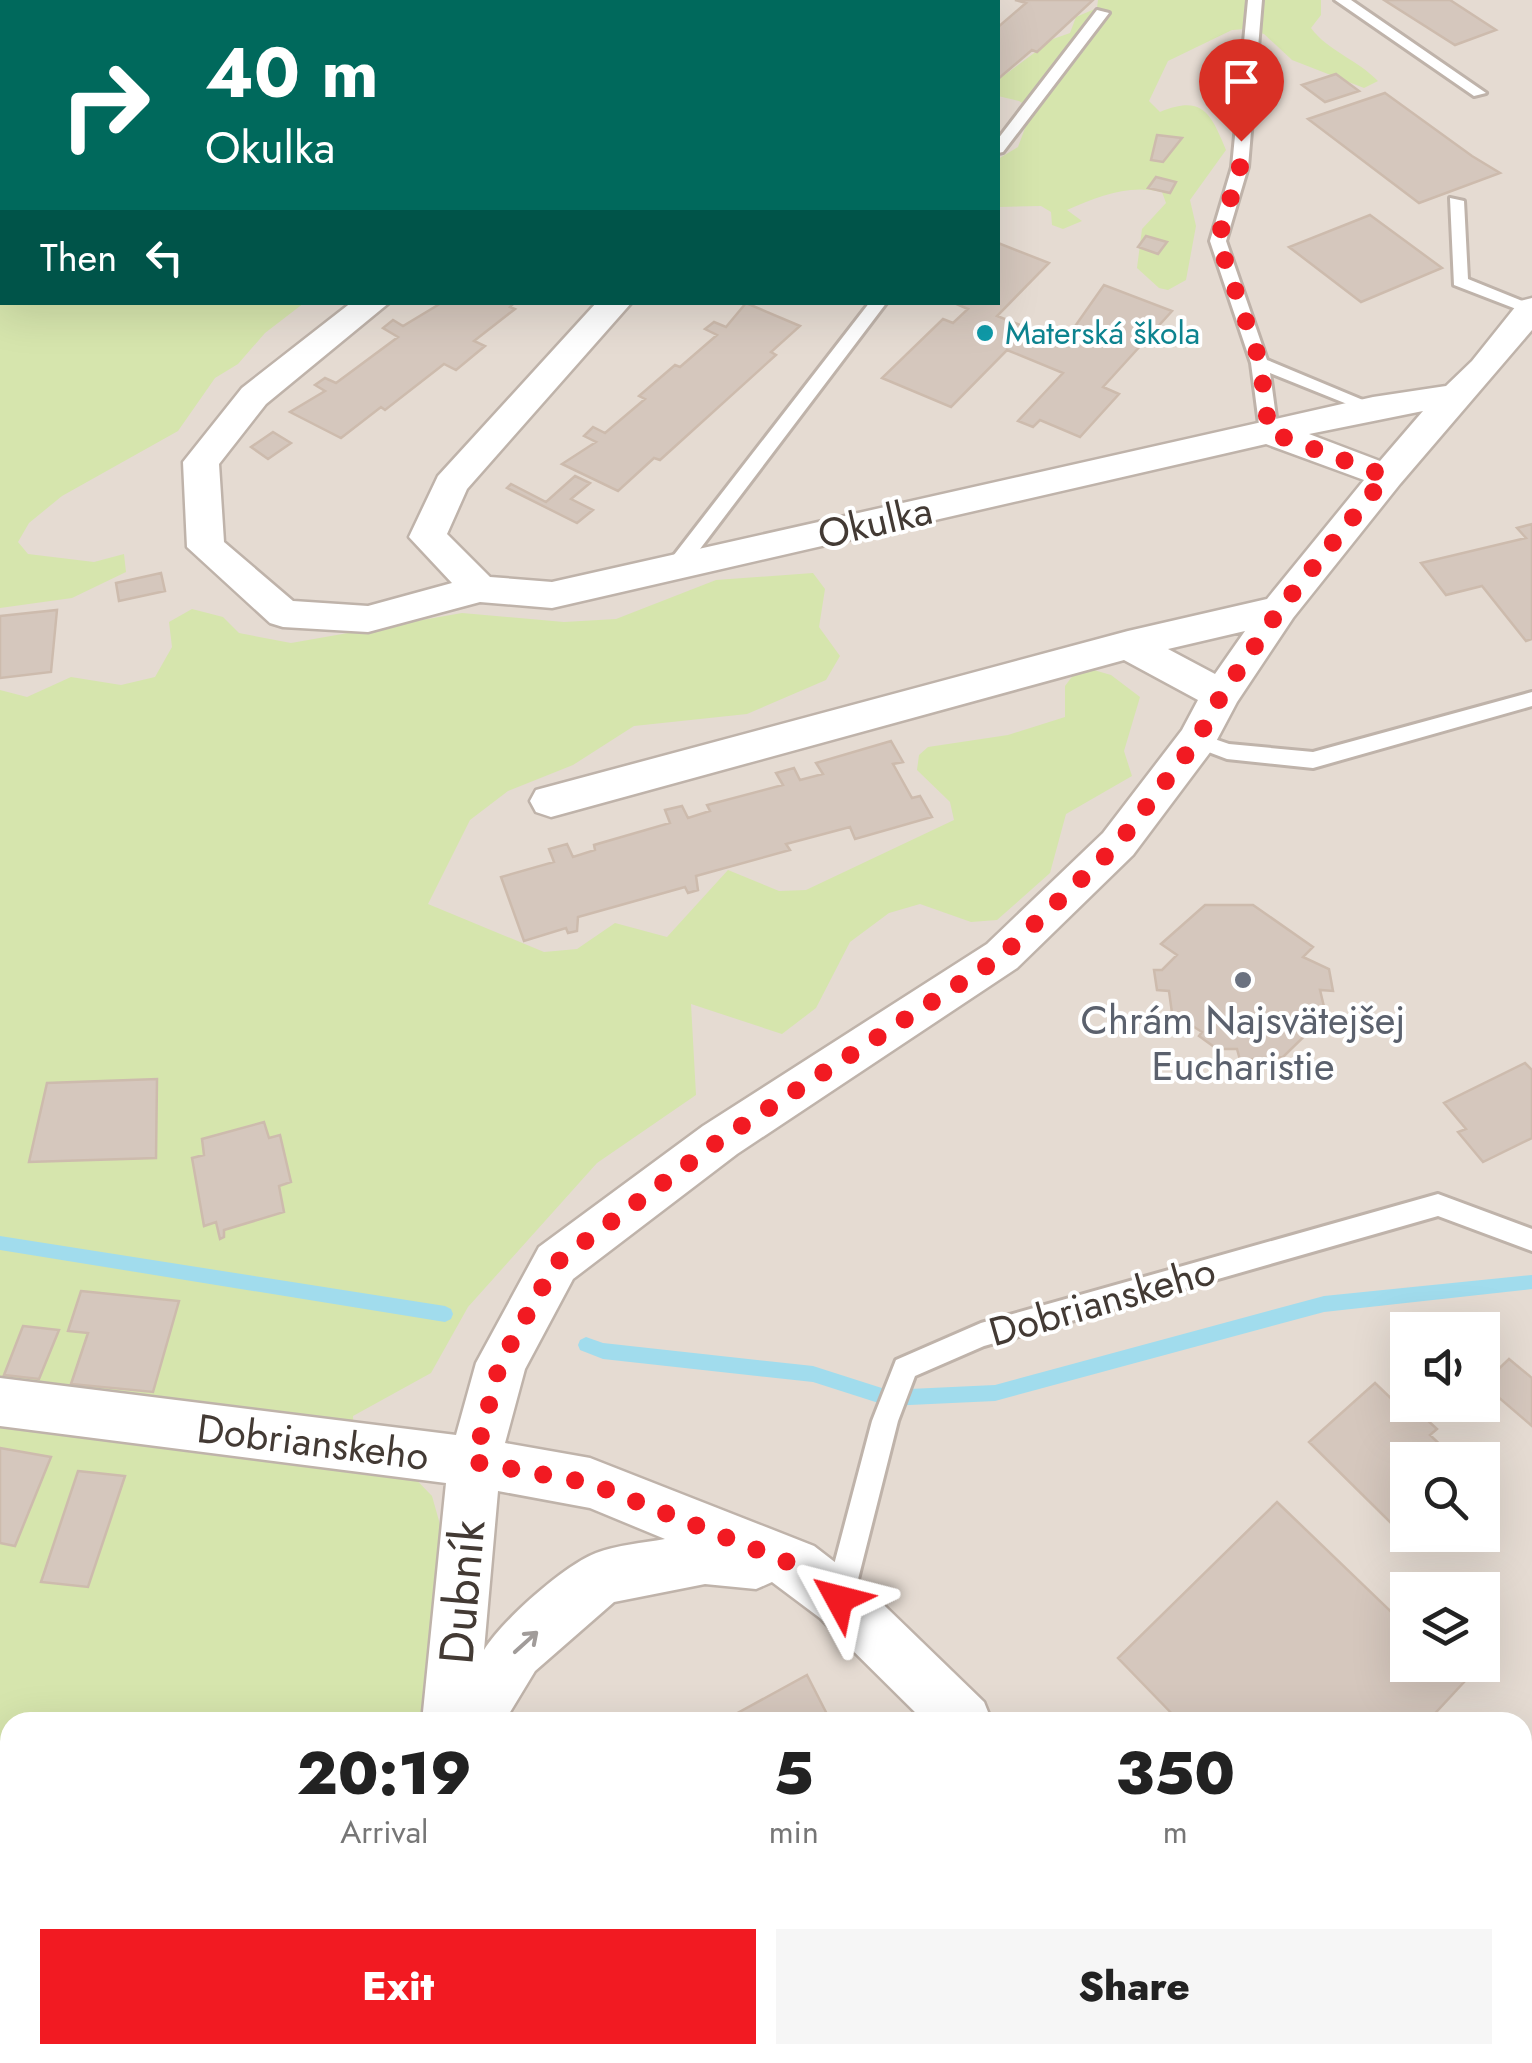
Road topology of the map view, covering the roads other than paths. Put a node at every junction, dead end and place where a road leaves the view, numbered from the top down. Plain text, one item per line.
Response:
1 (1255, 0) edge
2 (1342, 0) edge
3 (1102, 13) dead end
4 (1480, 93) dead end
5 (1000, 146) edge
6 (1456, 201) dead end
7 (370, 305) edge
8 (613, 305) edge
9 (877, 305) edge
10 (1532, 309) edge
11 (1260, 362) junction
12 (1456, 396) junction
13 (1373, 408) junction
14 (1269, 432) junction
15 (1386, 476) junction
16 (674, 569) junction
17 (480, 589) junction
18 (1280, 609) junction
19 (1128, 644) junction
20 (1221, 696) junction
21 (1532, 699) edge
22 (1197, 740) junction
23 (552, 801) dead end
24 (1532, 1240) edge
25 (0, 1402) edge
26 (474, 1462) junction
27 (795, 1565) junction
28 (839, 1599) junction
29 (451, 1712) edge
30 (479, 1712) edge
31 (954, 1712) edge

1 - 11 lane
2 - 4 lane
3 - 5 lane
6 - 10 lane
7 - 17 street, Okulka
8 - 17 street
9 - 16 lane
10 - 12 street
11 - 13 lane
11 - 14 lane
12 - 13 street, Okulka
12 - 15 street
13 - 14 street, Okulka
14 - 15 street
14 - 16 street, Okulka
15 - 18 street
16 - 17 street, Okulka
18 - 19 street
18 - 20 street
19 - 20 street
19 - 23 street
20 - 22 street
21 - 22 lane
22 - 26 street
24 - 28 lane, Dobrianskeho
25 - 26 street, Dobrianskeho
26 - 27 street, Dobrianskeho
26 - 29 street, Dubník
27 - 28 street, Dobrianskeho
30 -> 27 street
28 - 31 street, Dobrianskeho

